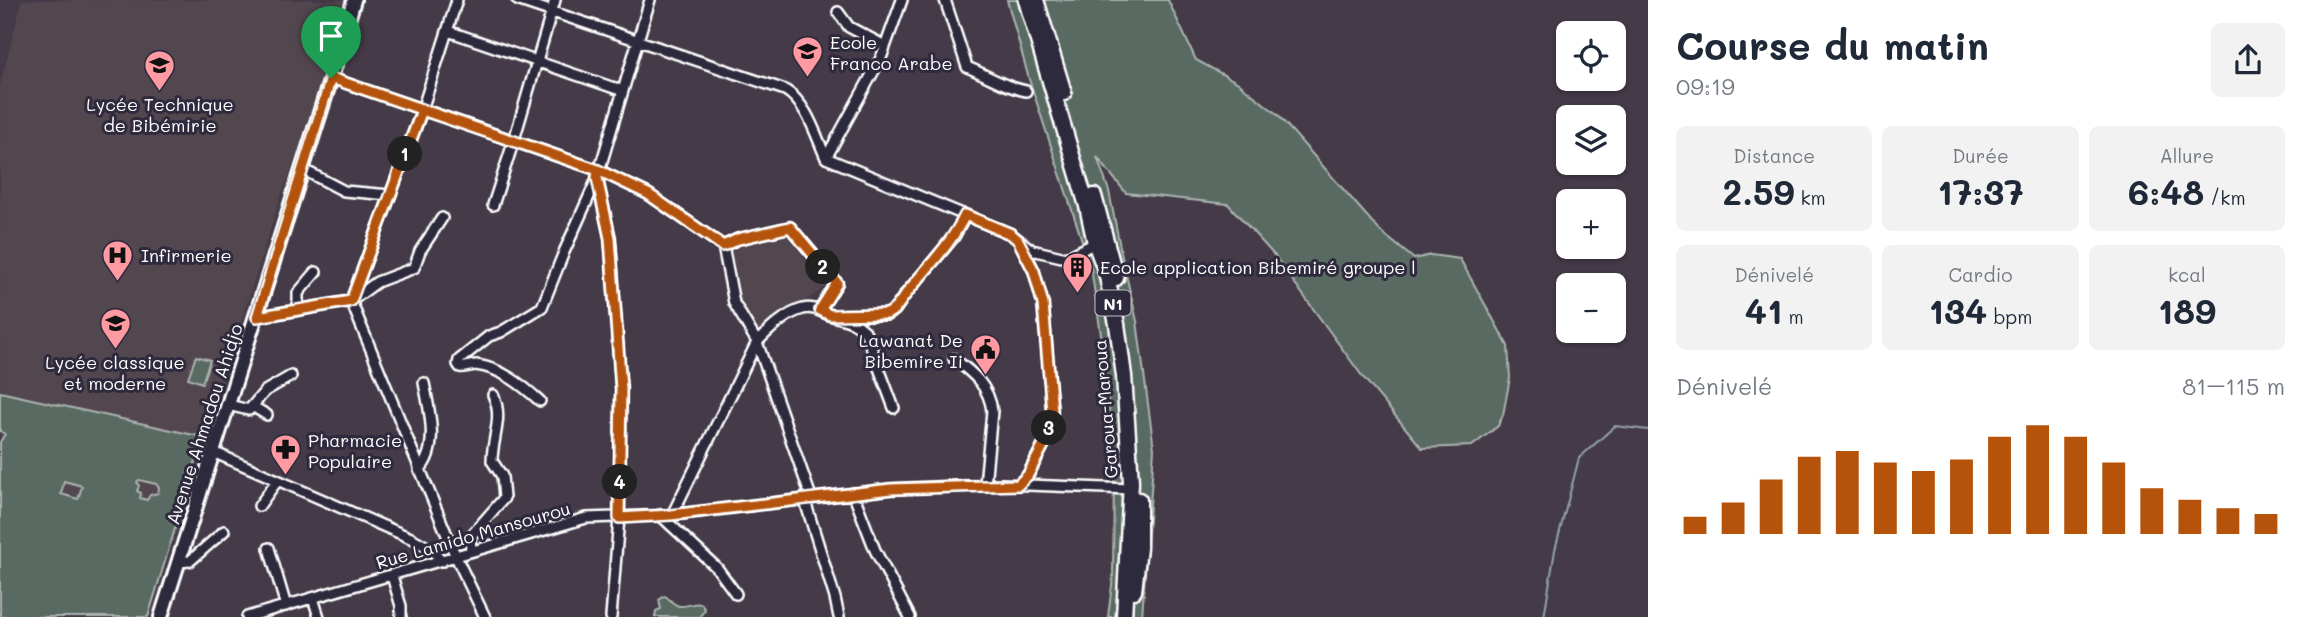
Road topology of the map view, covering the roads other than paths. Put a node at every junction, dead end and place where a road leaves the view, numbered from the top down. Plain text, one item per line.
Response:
1 (354, 0) edge
2 (457, 0) edge
3 (517, 0) edge
4 (555, 0) edge
5 (650, 0) edge
6 (902, 0) edge
7 (944, 0) edge
8 (1026, 0) edge
9 (1036, 0) edge
10 (551, 12) junction
11 (838, 12) dead end
12 (448, 31) junction
13 (638, 39) junction
14 (885, 46) junction
15 (537, 62) junction
16 (331, 78) junction
17 (622, 90) junction
18 (1026, 91) dead end
19 (422, 110) junction
20 (514, 140) junction
21 (826, 158) junction
22 (302, 169) junction
23 (598, 174) junction
24 (390, 195) junction
25 (493, 205) dead end
26 (965, 215) junction
27 (442, 218) dead end
28 (1018, 240) junction
29 (1095, 243) junction
30 (723, 246) junction
31 (316, 272) dead end
32 (351, 301) junction
33 (298, 309) junction
34 (820, 310) junction
35 (830, 315) junction
36 (257, 317) junction
37 (757, 342) junction
38 (954, 359) dead end
39 (290, 376) dead end
40 (424, 383) dead end
41 (493, 395) dead end
42 (540, 401) dead end
43 (228, 405) junction
44 (252, 407) junction
45 (894, 408) dead end
46 (267, 415) dead end
47 (213, 452) junction
48 (419, 470) junction
49 (277, 481) junction
50 (985, 485) junction
51 (1018, 485) junction
52 (1131, 488) junction
53 (853, 493) junction
54 (808, 498) junction
55 (259, 506) dead end
56 (660, 515) junction
57 (671, 515) junction
58 (619, 518) junction
59 (224, 531) dead end
60 (270, 548) dead end
61 (471, 551) junction
62 (456, 557) junction
63 (443, 561) junction
64 (178, 562) junction
65 (392, 576) junction
66 (736, 594) dead end
67 (313, 598) junction
68 (286, 606) junction
69 (160, 617) edge
70 (247, 617) edge
71 (318, 617) edge
72 (401, 617) edge
73 (485, 617) edge
74 (611, 617) edge
75 (839, 617) edge
76 (910, 617) edge
77 (1124, 617) edge
78 (1132, 617) edge

1 - 16 main road, Avenue Ahmadou Ahidjo
2 - 12 street
3 - 10 street
4 - 10 street
5 - 13 street
6 - 14 street
7 - 18 street
8 - 29 highway, Garoua-Maroua / N1
9 - 78 highway, Garoua-Maroua / N1
10 - 13 street
10 - 15 street
11 - 14 street
12 - 15 street
12 - 19 street
13 - 17 street
13 - 21 street
14 - 21 street
15 - 17 street
15 - 20 street
16 - 19 street
16 - 22 main road, Avenue Ahmadou Ahidjo
17 - 23 street
19 - 20 street
19 - 24 street
20 - 23 street
20 - 25 street
21 - 26 street
22 - 24 street
22 - 36 main road, Avenue Ahmadou Ahidjo
23 - 30 street
23 - 42 street
23 - 58 street
24 - 32 street
26 - 28 street
26 - 35 street
27 - 32 street
28 - 29 street
28 - 51 street
29 - 52 highway, Garoua-Maroua / N1
30 - 34 street
30 - 37 street
31 - 33 street
32 - 33 street
32 - 48 street
33 - 36 street
34 - 35 street
34 - 37 street
35 - 45 street
36 - 43 main road, Avenue Ahmadou Ahidjo
37 - 54 street
37 - 57 street
38 - 50 street
39 - 44 street
40 - 48 street
41 - 61 street
43 - 44 street
43 - 47 main road, Avenue Ahmadou Ahidjo
44 - 46 street
47 - 49 street
47 - 64 main road, Avenue Ahmadou Ahidjo
48 - 62 street
49 - 55 street
49 - 63 street
50 - 51 street, Rue Lamido Mansourou
50 - 53 street, Rue Lamido Mansourou
51 - 52 street, Rue Lamido Mansourou
52 - 77 highway, Garoua-Maroua / N1
53 - 54 street, Rue Lamido Mansourou
53 - 76 street
54 - 57 street, Rue Lamido Mansourou
54 - 75 street
56 - 57 street, Rue Lamido Mansourou
56 - 58 street, Rue Lamido Mansourou
56 - 66 street
58 - 61 street, Rue Lamido Mansourou
58 - 74 street
59 - 64 street
60 - 68 street
61 - 62 street, Rue Lamido Mansourou
62 - 63 street, Rue Lamido Mansourou
62 - 73 street
63 - 65 street, Rue Lamido Mansourou
64 - 69 main road, Avenue Ahmadou Ahidjo
65 - 67 street, Rue Lamido Mansourou
65 - 72 street
67 - 68 street, Rue Lamido Mansourou
67 - 71 street
68 - 70 street, Rue Lamido Mansourou

